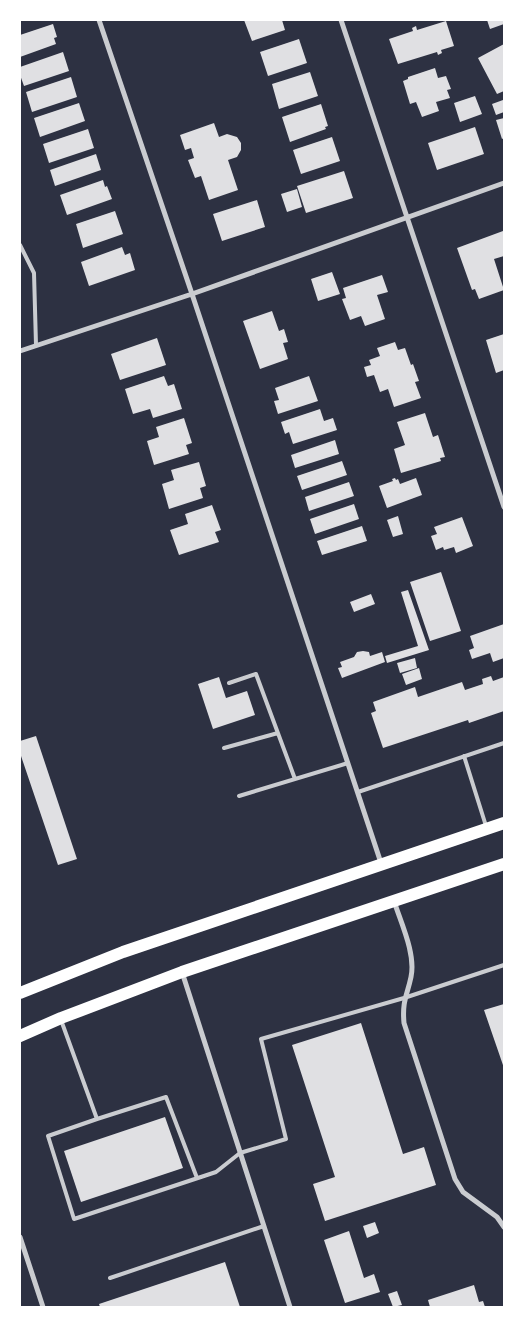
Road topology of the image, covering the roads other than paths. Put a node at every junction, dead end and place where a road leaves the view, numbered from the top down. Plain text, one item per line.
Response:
1 (99, 20) edge
2 (342, 20) edge
3 (504, 183) edge
4 (406, 218) junction
5 (20, 245) edge
6 (192, 294) junction
7 (36, 345) junction
8 (20, 351) edge
9 (504, 507) edge
10 (229, 683) dead end
11 (278, 733) junction
12 (504, 743) edge
13 (224, 748) dead end
14 (464, 756) junction
15 (348, 763) junction
16 (295, 780) junction
17 (358, 792) junction
18 (240, 796) dead end
19 (504, 823) edge
20 (487, 828) junction
21 (381, 863) junction
22 (504, 864) edge
23 (394, 901) junction
24 (504, 965) edge
25 (182, 972) junction
26 (20, 993) edge
27 (404, 998) junction
28 (61, 1018) junction
29 (20, 1036) edge
30 (97, 1119) junction
31 (240, 1153) junction
32 (197, 1178) junction
33 (264, 1226) junction
34 (504, 1227) edge
35 (20, 1237) edge
36 (110, 1278) dead end
37 (43, 1307) edge
38 (290, 1307) edge

1 - 6 street
2 - 4 street
3 - 4 street
4 - 6 street
4 - 9 street
5 - 7 lane
6 - 7 street
6 - 15 street
7 - 8 street
10 - 11 lane
11 - 13 lane
11 - 16 lane
12 - 14 lane
14 - 17 lane
14 - 20 lane
15 - 16 lane
15 - 17 street
16 - 18 lane
17 - 21 street
19 - 20 main road
20 - 21 main road
21 - 26 main road
22 - 23 main road
23 - 25 main road
23 - 27 street
24 - 27 lane
25 - 28 main road
25 - 31 street
27 - 31 lane
27 - 34 street
28 - 29 main road
28 - 30 lane
30 - 32 lane
30 - 32 lane
31 - 32 lane
31 - 33 street
33 - 36 lane
33 - 38 street
35 - 37 street

